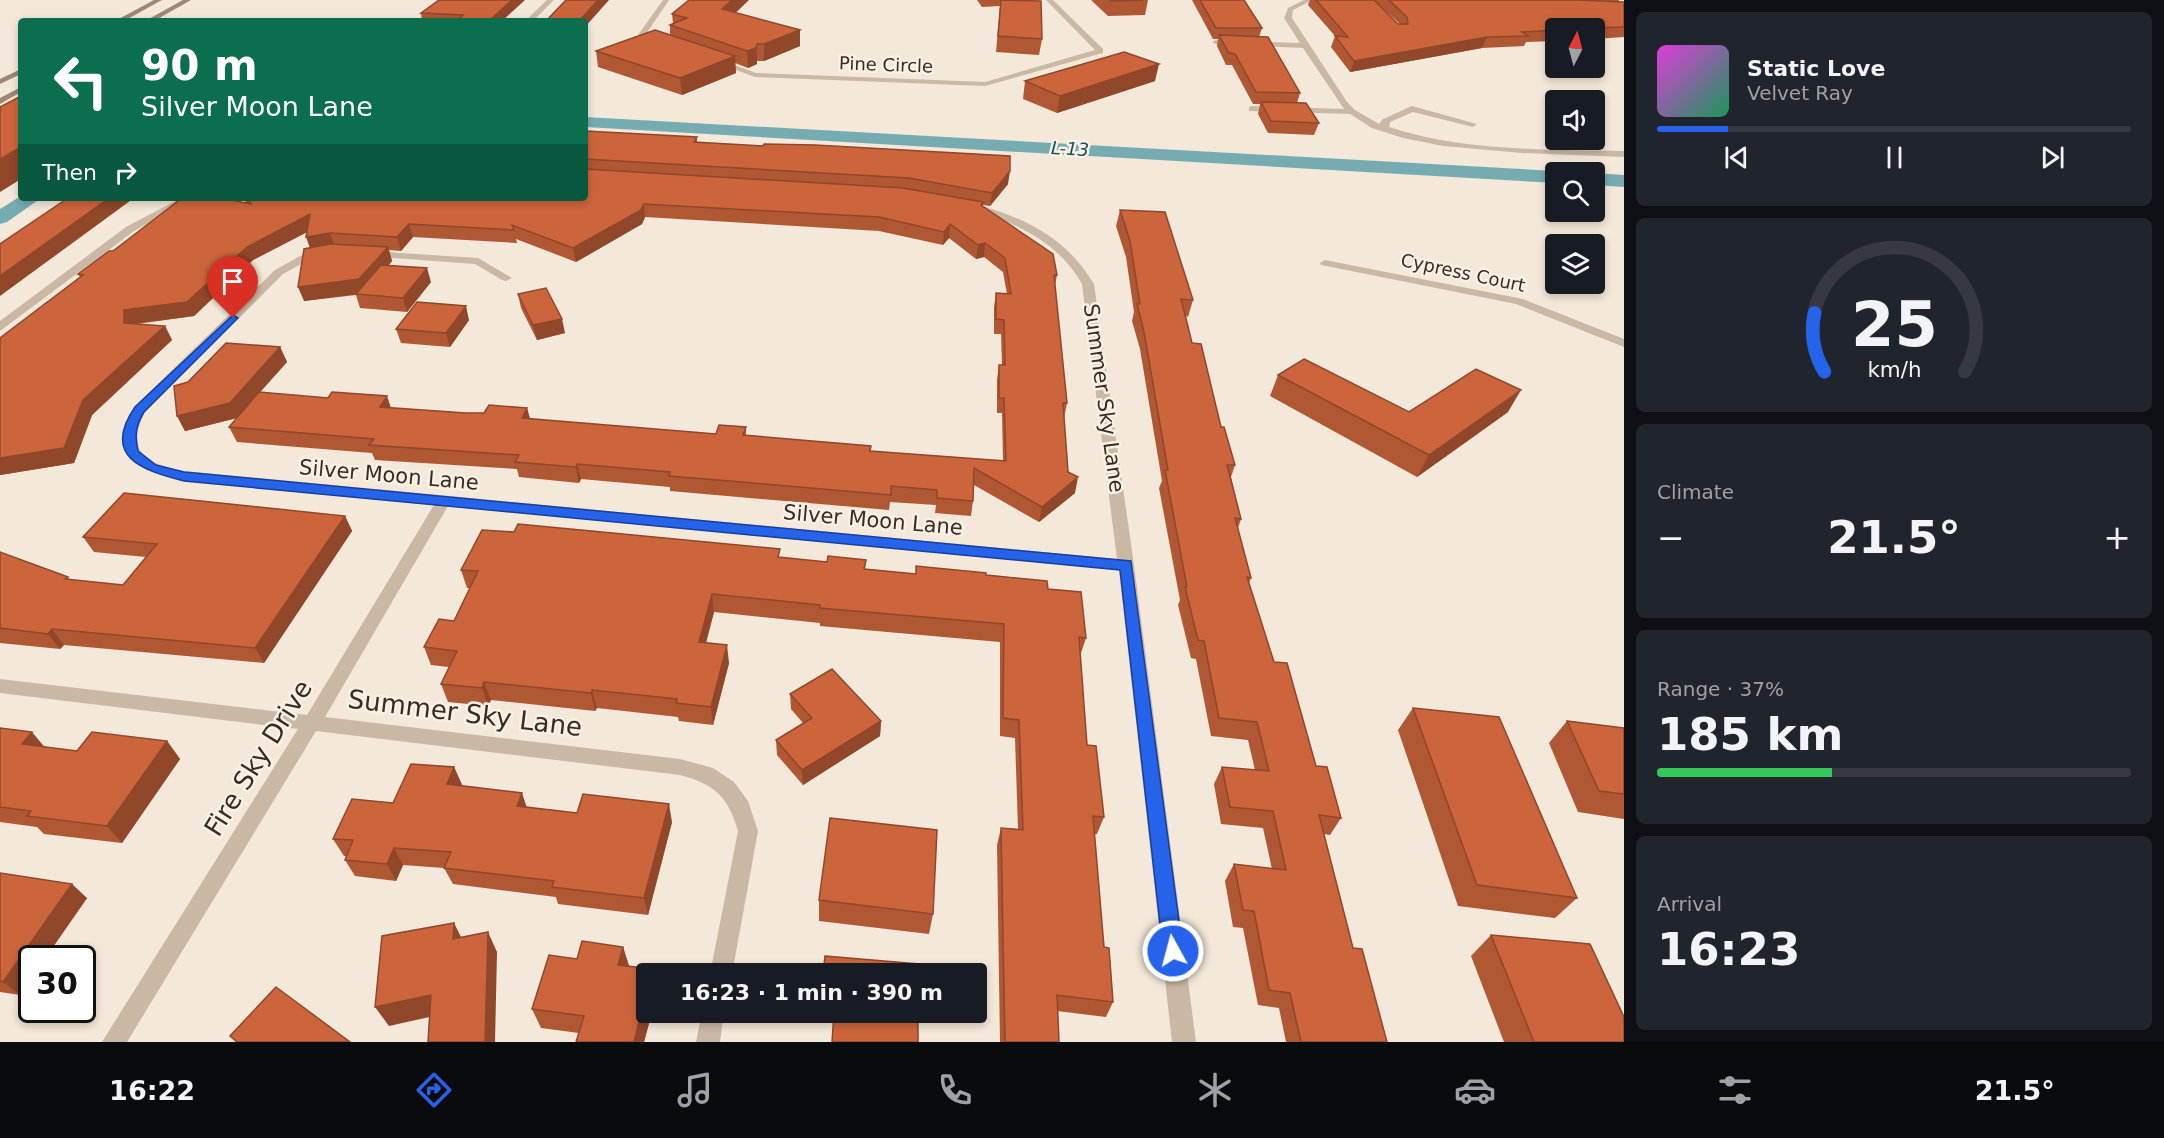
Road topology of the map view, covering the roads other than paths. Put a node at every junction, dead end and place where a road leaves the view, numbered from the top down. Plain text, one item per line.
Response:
1 (159, 0) edge
2 (188, 0) edge
3 (550, 0) edge
4 (666, 0) edge
5 (1049, 0) edge
6 (1307, 0) edge
7 (124, 18) edge
8 (155, 18) edge
9 (532, 18) edge
10 (1216, 42) edge
11 (664, 43) edge
12 (1306, 46) junction
13 (710, 59) edge
14 (18, 73) edge
15 (0, 82) edge
16 (18, 91) edge
17 (0, 100) edge
18 (1252, 109) dead end
19 (1353, 112) junction
20 (1473, 124) dead end
21 (1384, 128) junction
22 (1624, 154) edge
23 (182, 201) edge
24 (954, 202) edge
25 (335, 252) edge
26 (359, 253) edge
27 (1325, 263) dead end
28 (506, 278) dead end
29 (0, 327) edge
30 (1624, 343) edge
31 (444, 501) junction
32 (1126, 565) junction
33 (0, 686) edge
34 (311, 723) junction
35 (723, 963) edge
36 (711, 1023) edge
37 (114, 1042) edge
38 (708, 1042) edge
39 (1184, 1042) edge

1 - 7 main road
2 - 8 main road
3 - 9 street
4 - 11 street
5 - 13 street, Pine Circle
6 - 12 street
10 - 12 street
12 - 19 street
14 - 15 main road
16 - 17 main road
18 - 19 street
19 - 21 street
20 - 21 street
21 - 22 street
23 - 29 street
24 - 32 street, Summer Sky Lane
25 - 31 street, Silver Moon Lane
26 - 28 street
27 - 30 street, Cypress Court
31 - 32 street, Silver Moon Lane
31 - 34 street, Fire Sky Drive
32 - 39 street, Summer Sky Lane
33 - 34 street, Summer Sky Lane
34 - 35 street, Summer Sky Lane
34 - 37 street, Fire Sky Drive
36 - 38 street

